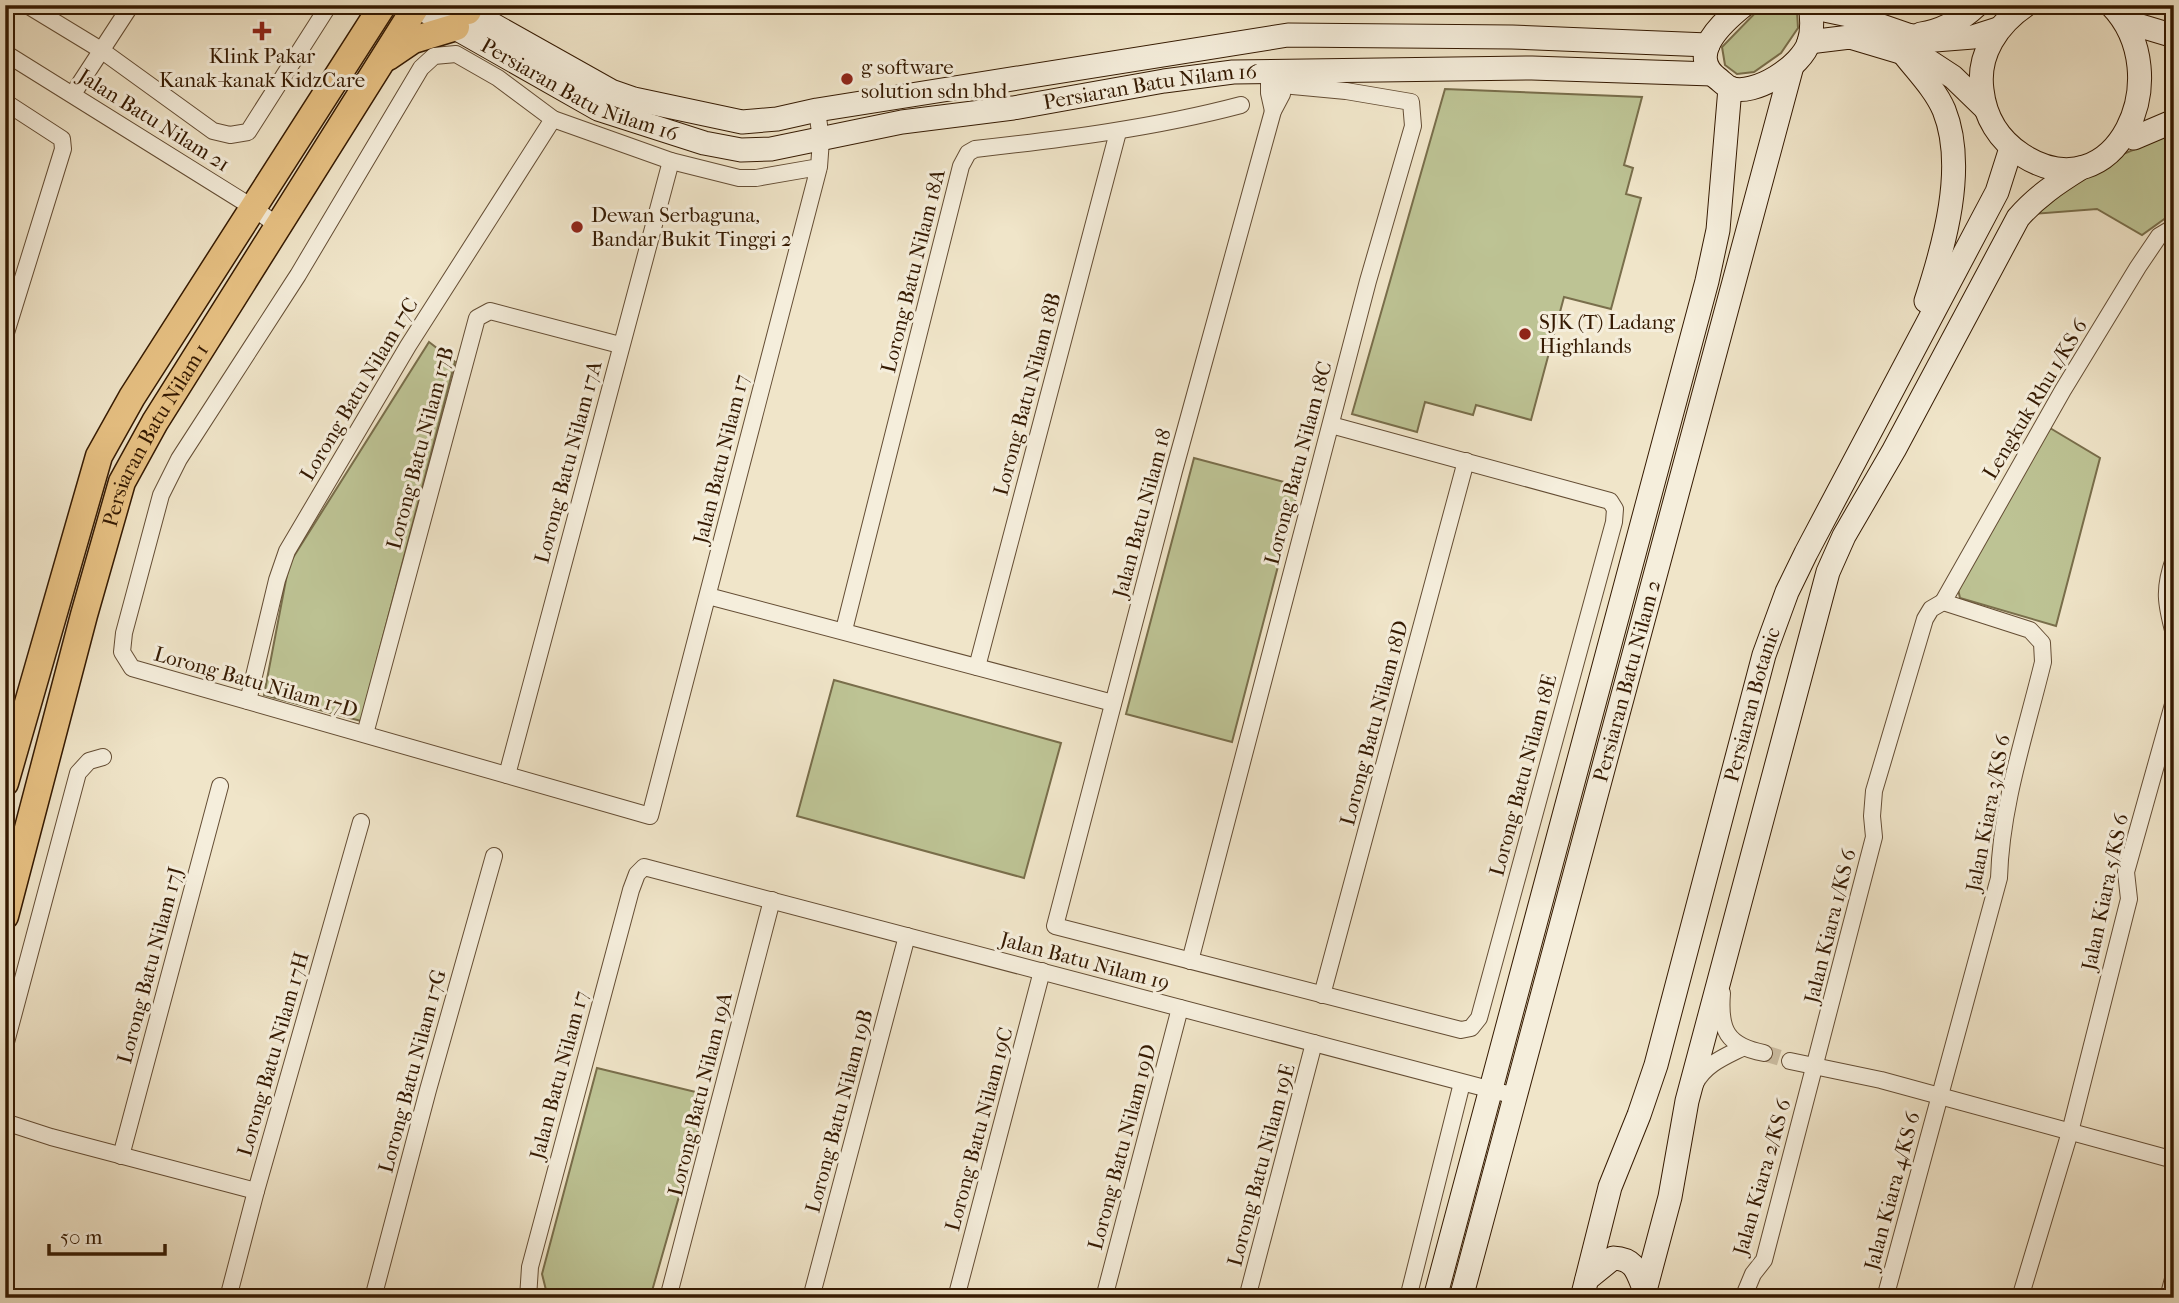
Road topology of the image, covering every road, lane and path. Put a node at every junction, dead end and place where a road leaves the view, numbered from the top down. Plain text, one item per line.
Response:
1 (27, 5) edge
2 (131, 5) edge
3 (330, 5) edge
4 (383, 5) edge
5 (1744, 5) edge
6 (1977, 5) edge
7 (2026, 5) edge
8 (2111, 5) edge
9 (416, 6) edge
10 (1810, 6) edge
11 (1850, 10) edge
12 (462, 12) edge
13 (2134, 24) junction
14 (1998, 29) junction
15 (2174, 36) edge
16 (1809, 41) junction
17 (1905, 44) junction
18 (1708, 45) junction
19 (102, 50) junction
20 (5, 53) edge
21 (385, 60) junction
22 (1792, 66) junction
23 (1712, 74) junction
24 (1278, 75) junction
25 (1730, 88) junction
26 (73, 94) junction
27 (5, 102) edge
28 (1241, 105) dead end
29 (1985, 108) junction
30 (817, 110) junction
31 (553, 119) junction
32 (2174, 121) edge
33 (1118, 132) junction
34 (2134, 138) junction
35 (821, 140) junction
36 (2011, 148) junction
37 (671, 161) junction
38 (819, 167) junction
39 (2081, 168) junction
40 (252, 207) junction
41 (278, 226) junction
42 (2174, 227) edge
43 (5, 336) edge
44 (621, 345) junction
45 (1910, 354) junction
46 (1331, 425) junction
47 (1466, 461) junction
48 (1659, 463) junction
49 (1684, 469) junction
50 (2174, 559) edge
51 (708, 596) junction
52 (1943, 602) junction
53 (844, 630) junction
54 (2174, 634) edge
55 (977, 667) junction
56 (248, 701) junction
57 (2174, 701) edge
58 (1113, 703) junction
59 (365, 734) junction
60 (103, 757) dead end
61 (507, 775) junction
62 (5, 783) edge
63 (220, 786) dead end
64 (650, 816) joint
65 (361, 822) dead end
66 (494, 856) dead end
67 (645, 867) joint
68 (772, 900) junction
69 (5, 916) edge
70 (907, 936) junction
71 (1190, 961) junction
72 (1724, 967) junction
73 (1042, 971) junction
74 (1322, 995) junction
75 (1180, 1008) junction
76 (1314, 1044) junction
77 (5, 1046) edge
78 (1742, 1048) junction
79 (1764, 1053) tunnel mouth
80 (1790, 1061) tunnel mouth
81 (1815, 1067) junction
82 (1462, 1083) junction
83 (1491, 1090) junction
84 (1939, 1096) junction
85 (1515, 1097) junction
86 (1687, 1101) junction
87 (5, 1122) edge
88 (2070, 1132) junction
89 (121, 1156) junction
90 (2174, 1160) edge
91 (256, 1191) junction
92 (2174, 1275) edge
93 (1585, 1289) edge
94 (1644, 1294) edge
95 (228, 1298) edge
96 (373, 1298) edge
97 (528, 1298) edge
98 (668, 1298) edge
99 (811, 1298) edge
100 (956, 1298) edge
101 (1104, 1298) edge
102 (1247, 1298) edge
103 (1408, 1298) edge
104 (1435, 1298) edge
105 (1461, 1298) edge
106 (1743, 1298) edge
107 (1885, 1298) edge
108 (2020, 1298) edge
109 (2168, 1298) edge

1 - 19 street
2 - 19 street
3 - 19 street
4 - 40 main road, Persiaran Batu Nilam 1
5 - 18 street
6 - 17 street
7 - 14 street
8 - 13 street
9 - 12 street, Persiaran Batu Nilam 16
9 - 21 main road, Persiaran Batu Nilam 1
10 - 11 street
10 - 16 street
11 - 17 street
12 - 21 main road
12 - 30 street, Persiaran Batu Nilam 16
12 - 35 street, Persiaran Batu Nilam 16
13 - 15 street
13 - 34 street
14 - 17 street
14 - 29 street
16 - 17 street
16 - 22 street
17 - 29 street
17 - 45 street
18 - 23 street
18 - 30 street, Persiaran Batu Nilam 16
19 - 26 street
20 - 26 street, Jalan Batu Nilam 21
21 - 41 main road, Persiaran Batu Nilam 1
22 - 25 street
22 - 49 street, Persiaran Batu Nilam 2
23 - 24 street, Persiaran Batu Nilam 16
23 - 25 street
24 - 35 street, Persiaran Batu Nilam 16
24 - 46 street, Lorong Batu Nilam 18C
24 - 58 street, Jalan Batu Nilam 18
25 - 48 street, Persiaran Batu Nilam 2
26 - 40 street, Jalan Batu Nilam 21
27 - 43 street
28 - 33 street, Lorong Batu Nilam 18A
29 - 36 street
30 - 35 street, Jalan Batu Nilam 17
31 - 37 street
31 - 56 street, Lorong Batu Nilam 17C
31 - 56 street, Lorong Batu Nilam 17D
32 - 34 street
33 - 53 street, Lorong Batu Nilam 18A
33 - 55 street, Lorong Batu Nilam 18B
34 - 39 street, Persiaran Botanic
35 - 38 street, Jalan Batu Nilam 17
36 - 39 street
36 - 45 street, Persiaran Botanic
37 - 38 street
37 - 44 street, Lorong Batu Nilam 17A
38 - 51 street, Jalan Batu Nilam 17
39 - 72 street, Persiaran Botanic
40 - 41 street, Jalan Batu Nilam 21
40 - 62 main road, Persiaran Batu Nilam 1
41 - 69 main road, Persiaran Batu Nilam 1
42 - 52 street, Lengkuk Rhu 1/KS 6
44 - 59 street, Lorong Batu Nilam 17B
44 - 61 street, Lorong Batu Nilam 17A
45 - 93 street, Persiaran Botanic
46 - 47 street
46 - 71 street, Lorong Batu Nilam 18C
47 - 74 street, Lorong Batu Nilam 18D
47 - 74 street, Lorong Batu Nilam 18E
48 - 49 street
48 - 83 street, Persiaran Batu Nilam 2
49 - 85 street, Persiaran Batu Nilam 2
50 - 54 street
51 - 53 street
51 - 64 street, Jalan Batu Nilam 17
52 - 81 street, Jalan Kiara 1/KS 6
52 - 84 street, Jalan Kiara 3/KS 6
53 - 55 street
55 - 58 street
56 - 59 street, Lorong Batu Nilam 17D
57 - 88 street, Jalan Kiara 5/KS 6
58 - 71 street, Jalan Batu Nilam 18
59 - 61 street, Lorong Batu Nilam 17D
60 - 77 street
61 - 64 street, Lorong Batu Nilam 17D
63 - 89 street, Lorong Batu Nilam 17J
65 - 91 street, Lorong Batu Nilam 17H
66 - 96 street, Lorong Batu Nilam 17G
67 - 68 street, Jalan Batu Nilam 19
67 - 97 street, Jalan Batu Nilam 17
68 - 70 street, Jalan Batu Nilam 19
68 - 98 street, Lorong Batu Nilam 19A
70 - 73 street, Jalan Batu Nilam 19
70 - 99 street, Lorong Batu Nilam 19B
71 - 74 street
72 - 78 street
72 - 86 street, Persiaran Botanic
73 - 75 street, Jalan Batu Nilam 19
73 - 100 street, Lorong Batu Nilam 19C
75 - 76 street, Jalan Batu Nilam 19
75 - 101 street, Lorong Batu Nilam 19D
76 - 82 street, Jalan Batu Nilam 19
76 - 102 street, Lorong Batu Nilam 19E
78 - 79 street
78 - 86 street
80 - 81 street
81 - 84 street
81 - 106 street, Jalan Kiara 2/KS 6
82 - 83 street, Jalan Batu Nilam 19
82 - 103 street
83 - 85 street, Jalan Batu Nilam 19
83 - 104 street, Persiaran Batu Nilam 2
84 - 88 street
84 - 107 street, Jalan Kiara 4/KS 6
85 - 105 street, Persiaran Batu Nilam 2
86 - 94 street, Persiaran Botanic
87 - 89 street
88 - 90 street
88 - 108 street, Jalan Kiara 5/KS 6
89 - 91 street
91 - 95 street, Lorong Batu Nilam 17H
92 - 109 street
93 - 94 street

